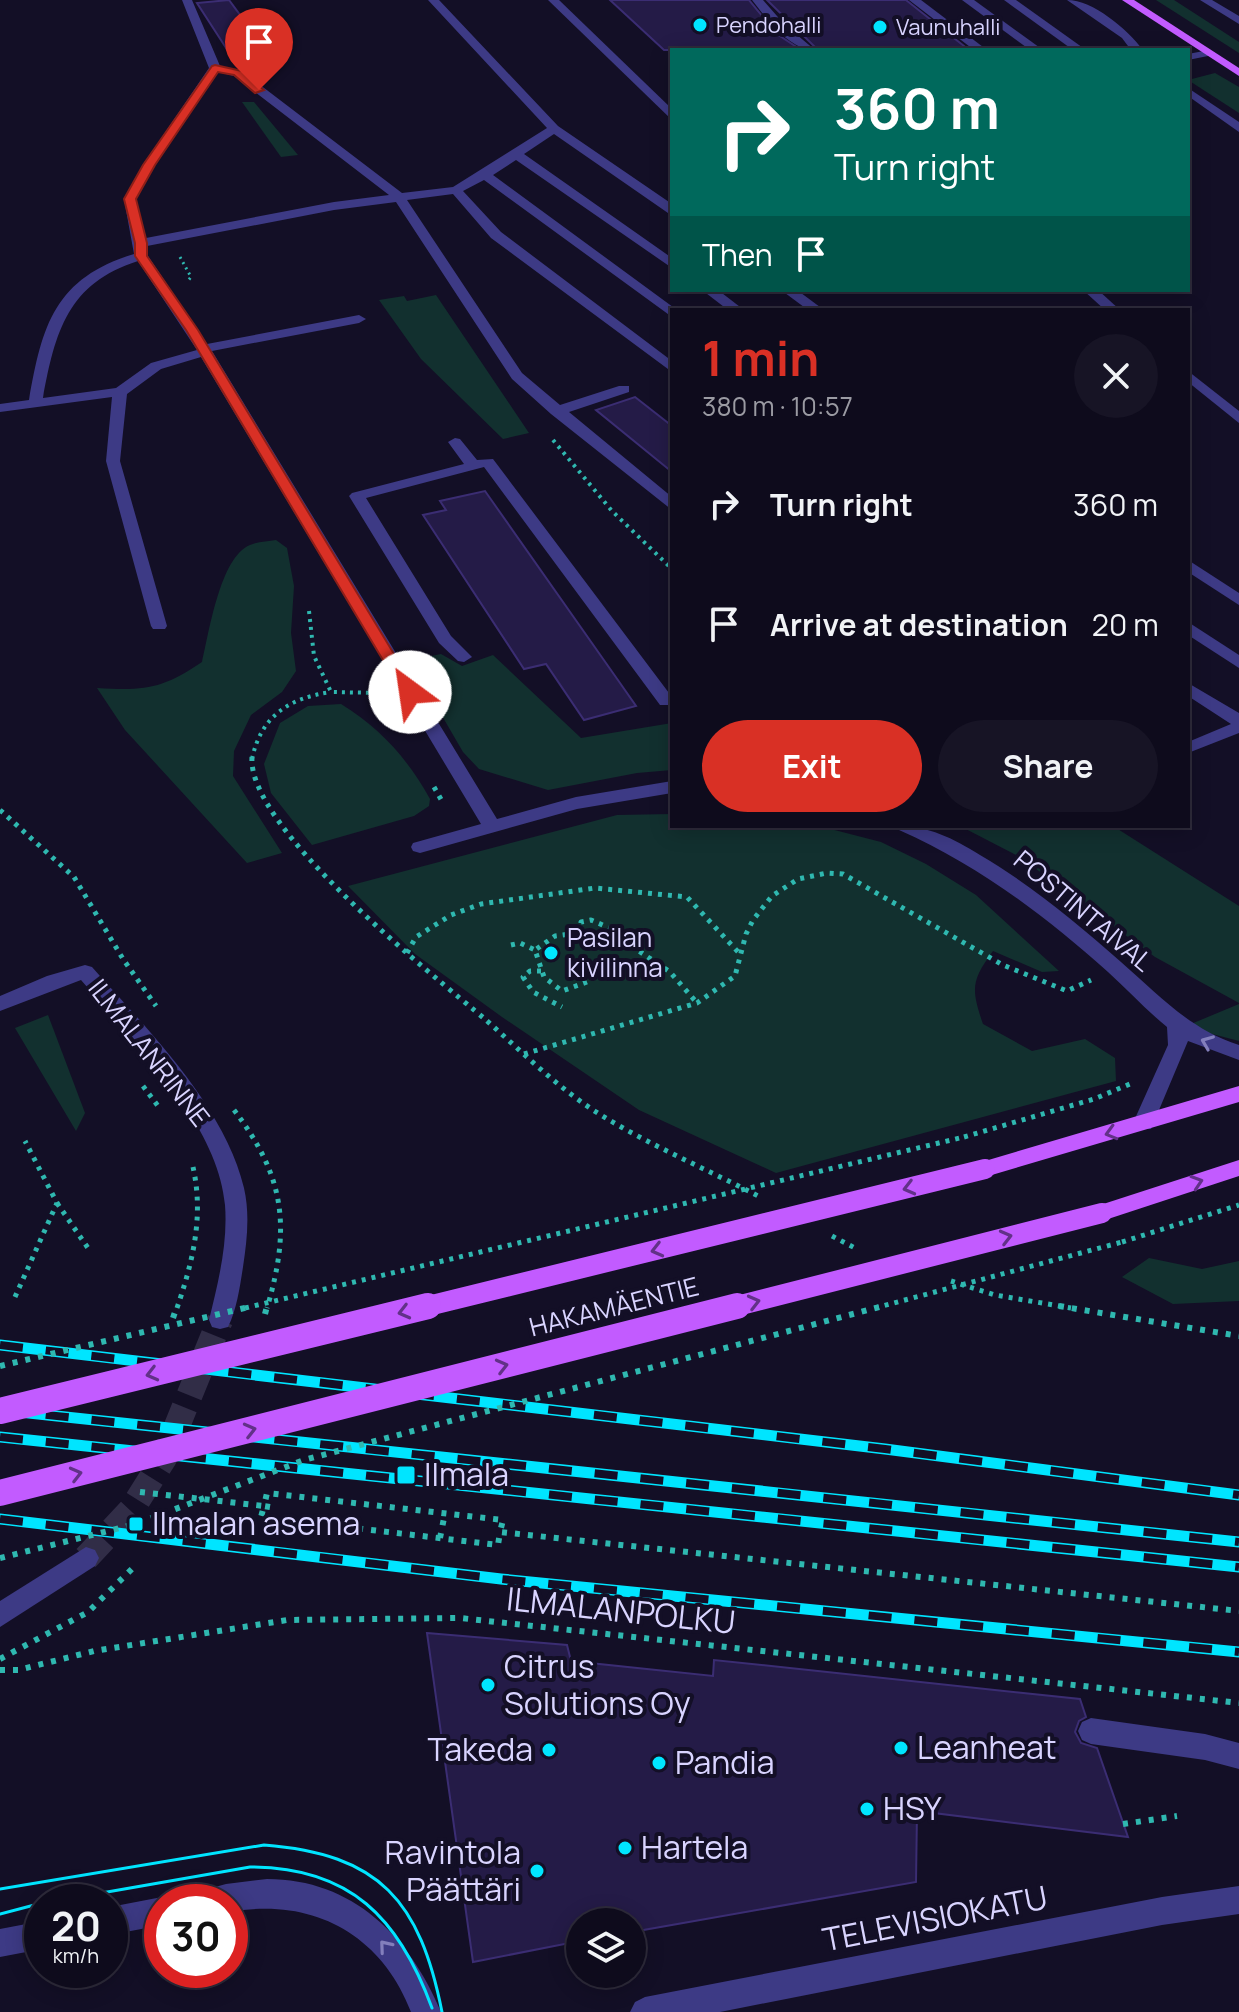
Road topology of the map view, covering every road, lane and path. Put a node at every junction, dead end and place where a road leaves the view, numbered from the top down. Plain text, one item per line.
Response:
1 (187, 0) edge
2 (433, 0) edge
3 (553, 0) edge
4 (757, 0) edge
5 (914, 0) edge
6 (967, 0) edge
7 (1009, 0) edge
8 (1072, 0) edge
9 (1127, 0) edge
10 (1205, 0) edge
11 (1239, 21) edge
12 (807, 48) edge
13 (978, 48) edge
14 (1034, 48) edge
15 (1077, 48) edge
16 (1135, 48) edge
17 (1209, 53) junction
18 (1190, 57) edge
19 (215, 68) junction
20 (1239, 73) edge
21 (1190, 92) edge
22 (670, 114) edge
23 (1239, 128) edge
24 (554, 129) junction
25 (517, 155) junction
26 (485, 175) junction
27 (456, 190) junction
28 (399, 197) junction
29 (670, 209) edge
30 (141, 250) junction
31 (670, 263) edge
32 (712, 292) edge
33 (791, 292) edge
34 (1092, 292) edge
35 (734, 308) edge
36 (814, 308) edge
37 (1111, 308) edge
38 (670, 312) edge
39 (359, 319) dead end
40 (203, 350) junction
41 (670, 366) edge
42 (1190, 377) edge
43 (624, 389) dead end
44 (120, 392) junction
45 (35, 405) junction
46 (0, 408) edge
47 (556, 411) junction
48 (1239, 419) edge
49 (551, 438) dead end
50 (455, 442) dead end
51 (474, 466) junction
52 (670, 503) edge
53 (1190, 566) edge
54 (670, 567) edge
55 (1239, 600) edge
56 (309, 611) dead end
57 (159, 626) dead end
58 (1190, 628) edge
59 (464, 657) dead end
60 (1239, 663) edge
61 (1190, 689) edge
62 (331, 692) junction
63 (410, 692) junction
64 (666, 701) dead end
65 (1239, 724) edge
66 (1196, 745) edge
67 (670, 787) edge
68 (0, 810) edge
69 (491, 825) junction
70 (910, 828) edge
71 (420, 847) dead end
72 (612, 929) dead end
73 (579, 933) junction
74 (511, 945) dead end
75 (535, 950) junction
76 (407, 953) junction
77 (740, 954) junction
78 (1116, 969) junction
79 (541, 971) junction
80 (137, 981) dead end
81 (587, 982) dead end
82 (697, 1003) junction
83 (0, 1004) edge
84 (562, 1007) dead end
85 (1177, 1027) junction
86 (1239, 1053) edge
87 (523, 1055) junction
88 (1171, 1063) junction
89 (142, 1083) dead end
90 (1239, 1094) edge
91 (169, 1121) dead end
92 (1144, 1123) junction
93 (25, 1141) dead end
94 (191, 1160) dead end
95 (1239, 1168) edge
96 (764, 1198) dead end
97 (57, 1203) junction
98 (1239, 1205) edge
99 (831, 1235) dead end
100 (858, 1249) dead end
101 (90, 1251) dead end
102 (940, 1278) dead end
103 (15, 1297) dead end
104 (173, 1318) dead end
105 (220, 1320) tunnel mouth
106 (1239, 1336) edge
107 (0, 1366) edge
108 (0, 1411) edge
109 (124, 1490) dead end
110 (0, 1493) edge
111 (267, 1506) junction
112 (445, 1513) junction
113 (500, 1532) junction
114 (440, 1538) junction
115 (0, 1558) edge
116 (86, 1558) tunnel mouth
117 (137, 1564) dead end
118 (1239, 1611) edge
119 (0, 1615) edge
120 (0, 1659) edge
121 (0, 1670) edge
122 (1239, 1703) edge
123 (1091, 1731) dead end
124 (1239, 1756) edge
125 (1177, 1816) dead end
126 (1123, 1824) dead end
127 (248, 1898) edge
128 (1239, 1900) edge
129 (24, 1938) edge
130 (0, 1943) edge
131 (426, 2012) edge
132 (645, 2012) edge

1 - 19 street
2 - 24 street
3 - 22 street
4 - 12 street
5 - 13 street
6 - 14 street
7 - 15 street
8 - 16 street
9 - 17 main road
10 - 11 street
17 - 18 street
17 - 20 main road
19 - 28 street
19 - 30 street
21 - 23 street
24 - 25 street
24 - 29 street
25 - 26 street
25 - 31 street
26 - 27 street
26 - 38 street
27 - 28 street
27 - 41 street
28 - 30 street
28 - 47 street
30 - 40 street
30 - 45 street
32 - 35 street
33 - 36 street
34 - 37 street
39 - 40 street
40 - 44 street
40 - 63 street
42 - 48 street
43 - 47 street
44 - 45 street
44 - 57 street
45 - 46 street
47 - 52 street
49 - 54 path
50 - 51 street
51 - 59 street
51 - 64 street
53 - 55 street
56 - 62 path
58 - 60 street
61 - 65 street
62 - 63 path
62 - 76 path
63 - 69 street
65 - 66 street
67 - 69 street
68 - 80 path
69 - 71 street
70 - 78 street, POSTINTAIVAL
72 - 73 path
73 - 75 path
73 - 82 path
74 - 75 path
75 - 79 path
76 - 77 path
76 - 87 path
77 - 78 path
77 - 82 path
78 - 85 street, POSTINTAIVAL
79 - 81 path
79 - 84 path
82 - 87 path
83 - 105 street, ILMALANRINNE
86 -> 85 street, POSTINTAIVAL
85 - 88 street
87 - 96 path
88 - 92 street
88 - 107 path, bridge
89 - 91 path
90 - 92 main road, HAKAMÄENTIE
92 -> 108 main road, HAKAMÄENTIE, bridge
93 - 97 path
94 - 104 path
110 -> 95 main road, HAKAMÄENTIE, bridge
97 - 101 path
97 - 103 path
98 - 115 path, bridge
99 - 100 path
102 - 106 path
109 - 111 path
111 - 112 path
111 - 114 path
112 - 113 path
112 - 114 path
113 - 114 path
113 - 118 path
116 - 119 street
117 - 120 path
121 - 122 path, ILMALANPOLKU
123 - 124 street
125 - 126 path
131 -> 127 street
128 - 132 street, TELEVISIOKATU
129 - 130 street

